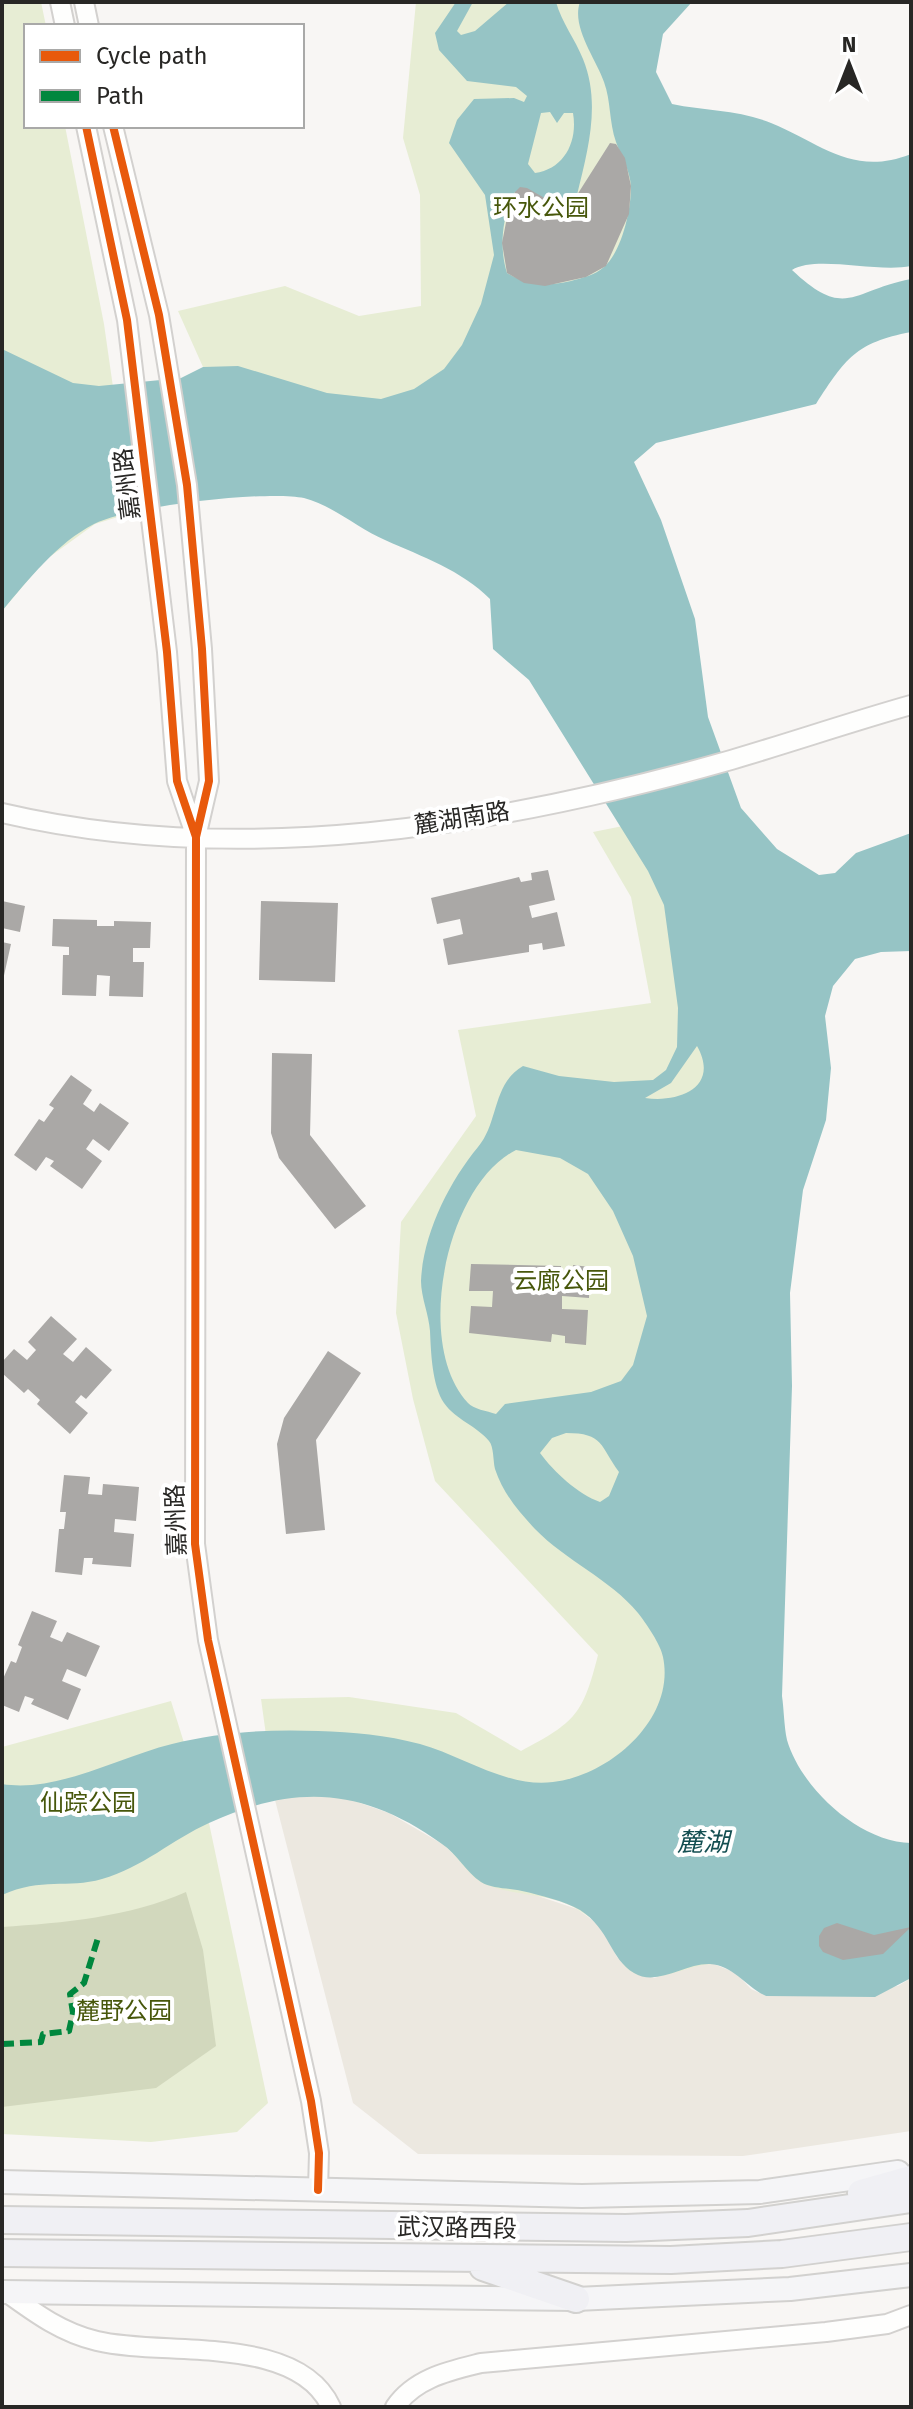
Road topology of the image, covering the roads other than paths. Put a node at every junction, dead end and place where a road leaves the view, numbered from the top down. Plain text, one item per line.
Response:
1 (60, 2) edge
2 (84, 2) edge
3 (65, 24) edge
4 (89, 24) edge
5 (86, 128) edge
6 (113, 128) edge
7 (911, 705) edge
8 (2, 813) edge
9 (196, 837) junction
10 (911, 2169) edge
11 (911, 2179) edge
12 (2, 2182) edge
13 (318, 2190) junction
14 (911, 2199) edge
15 (2, 2220) edge
16 (748, 2223) junction
17 (911, 2237) edge
18 (2, 2253) edge
19 (461, 2259) junction
20 (911, 2275) edge
21 (4, 2292) edge
22 (576, 2299) junction
23 (911, 2315) edge
24 (330, 2404) edge
25 (397, 2404) edge

1 - 3 street
2 - 4 street
5 - 9 street, 嘉州路
6 - 9 street, 嘉州路
7 - 9 street, 麓湖南路
8 - 9 street, 麓湖南路
9 - 13 street, 嘉州路
10 - 13 main road
11 - 16 highway
12 - 13 main road
14 - 16 highway, 武汉路西段
15 - 16 highway, 武汉路西段
17 - 19 highway, 武汉路西段
18 - 19 highway, 武汉路西段
19 - 22 highway
20 - 22 main road
21 - 22 main road
21 - 24 street
23 - 25 street

